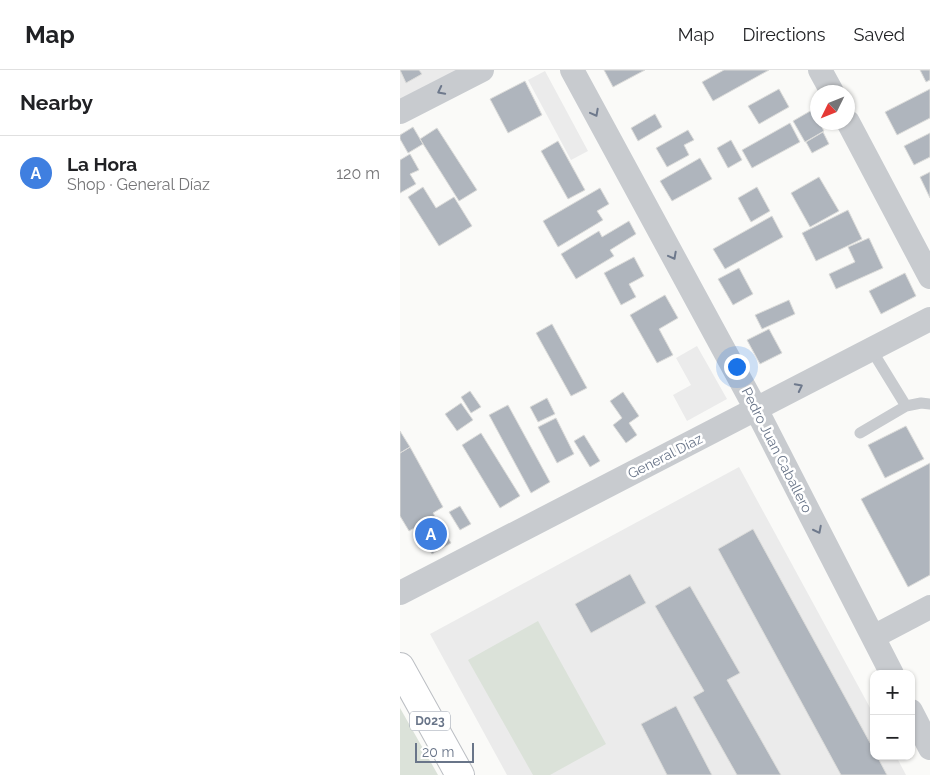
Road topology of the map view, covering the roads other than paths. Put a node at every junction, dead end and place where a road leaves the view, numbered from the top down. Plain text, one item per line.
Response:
1 (482, 70) edge
2 (572, 70) edge
3 (820, 70) edge
4 (828, 85) edge
5 (400, 112) edge
6 (852, 130) edge
7 (930, 276) edge
8 (930, 319) edge
9 (871, 349) junction
10 (930, 404) edge
11 (906, 406) junction
12 (756, 409) junction
13 (860, 433) dead end
14 (400, 593) edge
15 (930, 607) edge
16 (873, 637) junction
17 (400, 667) edge
18 (890, 670) edge
19 (913, 715) edge
20 (930, 748) edge
21 (460, 775) edge

1 -> 5 street
2 -> 12 street, Pedro Juan Caballero
3 - 4 street
6 - 7 street
8 - 9 street, General Díaz
9 - 11 lane
12 -> 9 street, General Díaz
10 - 11 lane
11 - 13 lane
12 - 14 street, General Díaz
12 -> 16 street, Pedro Juan Caballero
15 - 16 street
16 - 18 street, Pedro Juan Caballero
17 - 21 main road, D023
19 - 20 street

